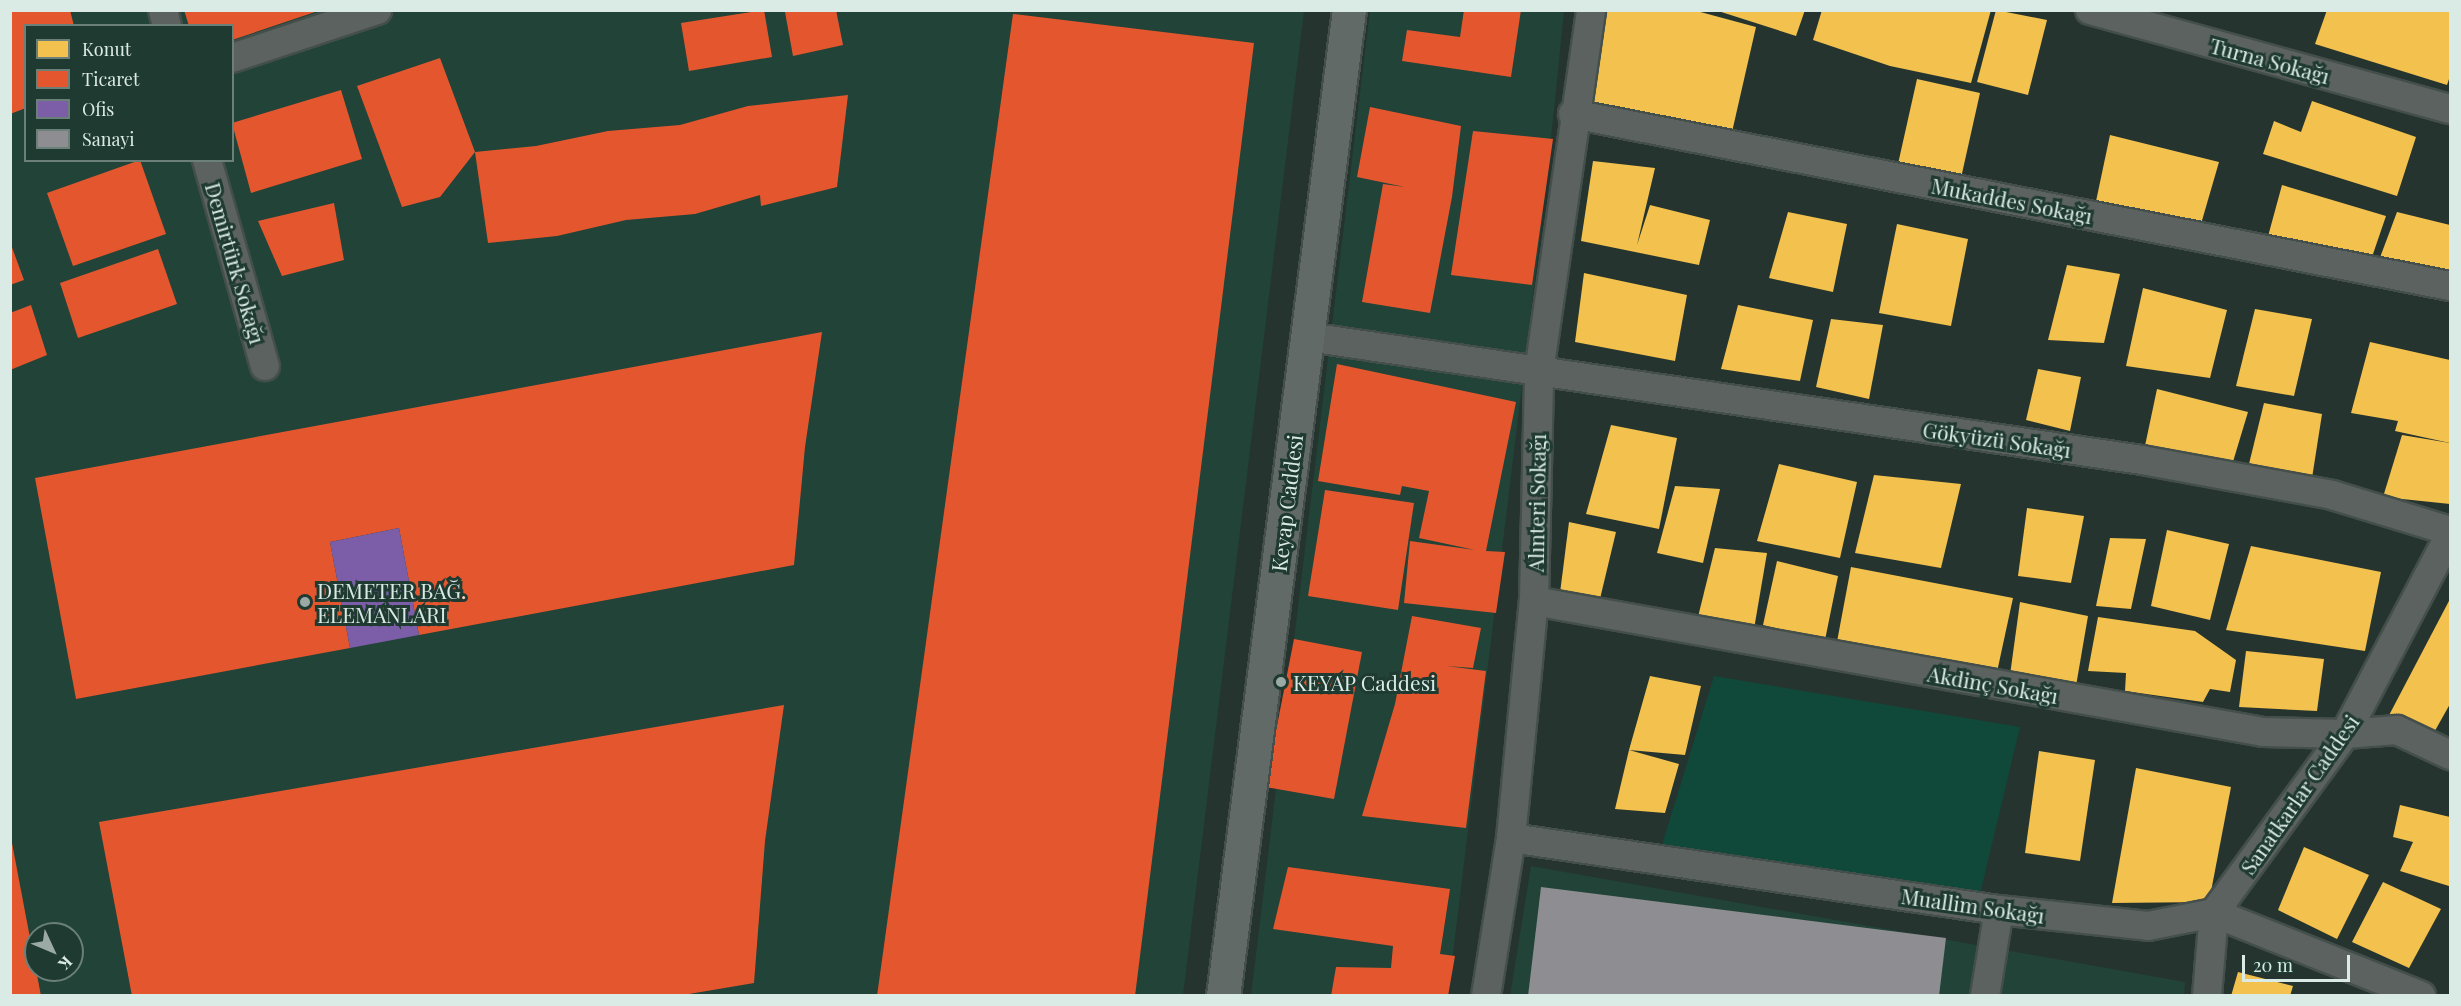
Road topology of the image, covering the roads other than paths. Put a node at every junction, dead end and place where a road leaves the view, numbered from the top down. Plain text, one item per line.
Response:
1 (377, 10) edge
2 (1349, 10) edge
3 (1591, 10) edge
4 (2090, 10) edge
5 (234, 57) edge
6 (2451, 109) edge
7 (1573, 114) junction
8 (208, 162) edge
9 (2451, 286) edge
10 (1308, 337) junction
11 (265, 366) dead end
12 (1539, 372) junction
13 (2451, 533) edge
14 (1534, 601) junction
15 (2345, 734) junction
16 (2451, 755) edge
17 (1511, 838) junction
18 (1999, 910) junction
19 (2214, 914) junction
20 (1223, 996) edge
21 (1486, 996) edge
22 (1985, 996) edge
23 (2206, 996) edge
24 (2421, 996) edge

1 - 5 street
2 - 10 main road, Keyap Caddesi
3 - 7 street, Alınteri Sokağı
4 - 6 street, Turna Sokağı
7 - 9 street, Mukaddes Sokağı
7 - 12 street, Alınteri Sokağı
8 - 11 street, Demirtürk Sokağı
10 - 12 street, Gökyüzü Sokağı
10 - 20 main road, Keyap Caddesi
12 - 13 street, Gökyüzü Sokağı
12 - 14 street, Alınteri Sokağı
13 - 15 street, Sanatkarlar Caddesi
14 - 15 street, Akdinç Sokağı
14 - 17 street, Alınteri Sokağı
15 - 16 street, Akdinç Sokağı
15 - 19 street, Sanatkarlar Caddesi
17 - 18 street, Muallim Sokağı
17 - 21 street, Alınteri Sokağı
18 - 19 street, Muallim Sokağı
18 - 22 street
19 - 23 street
19 - 24 street

